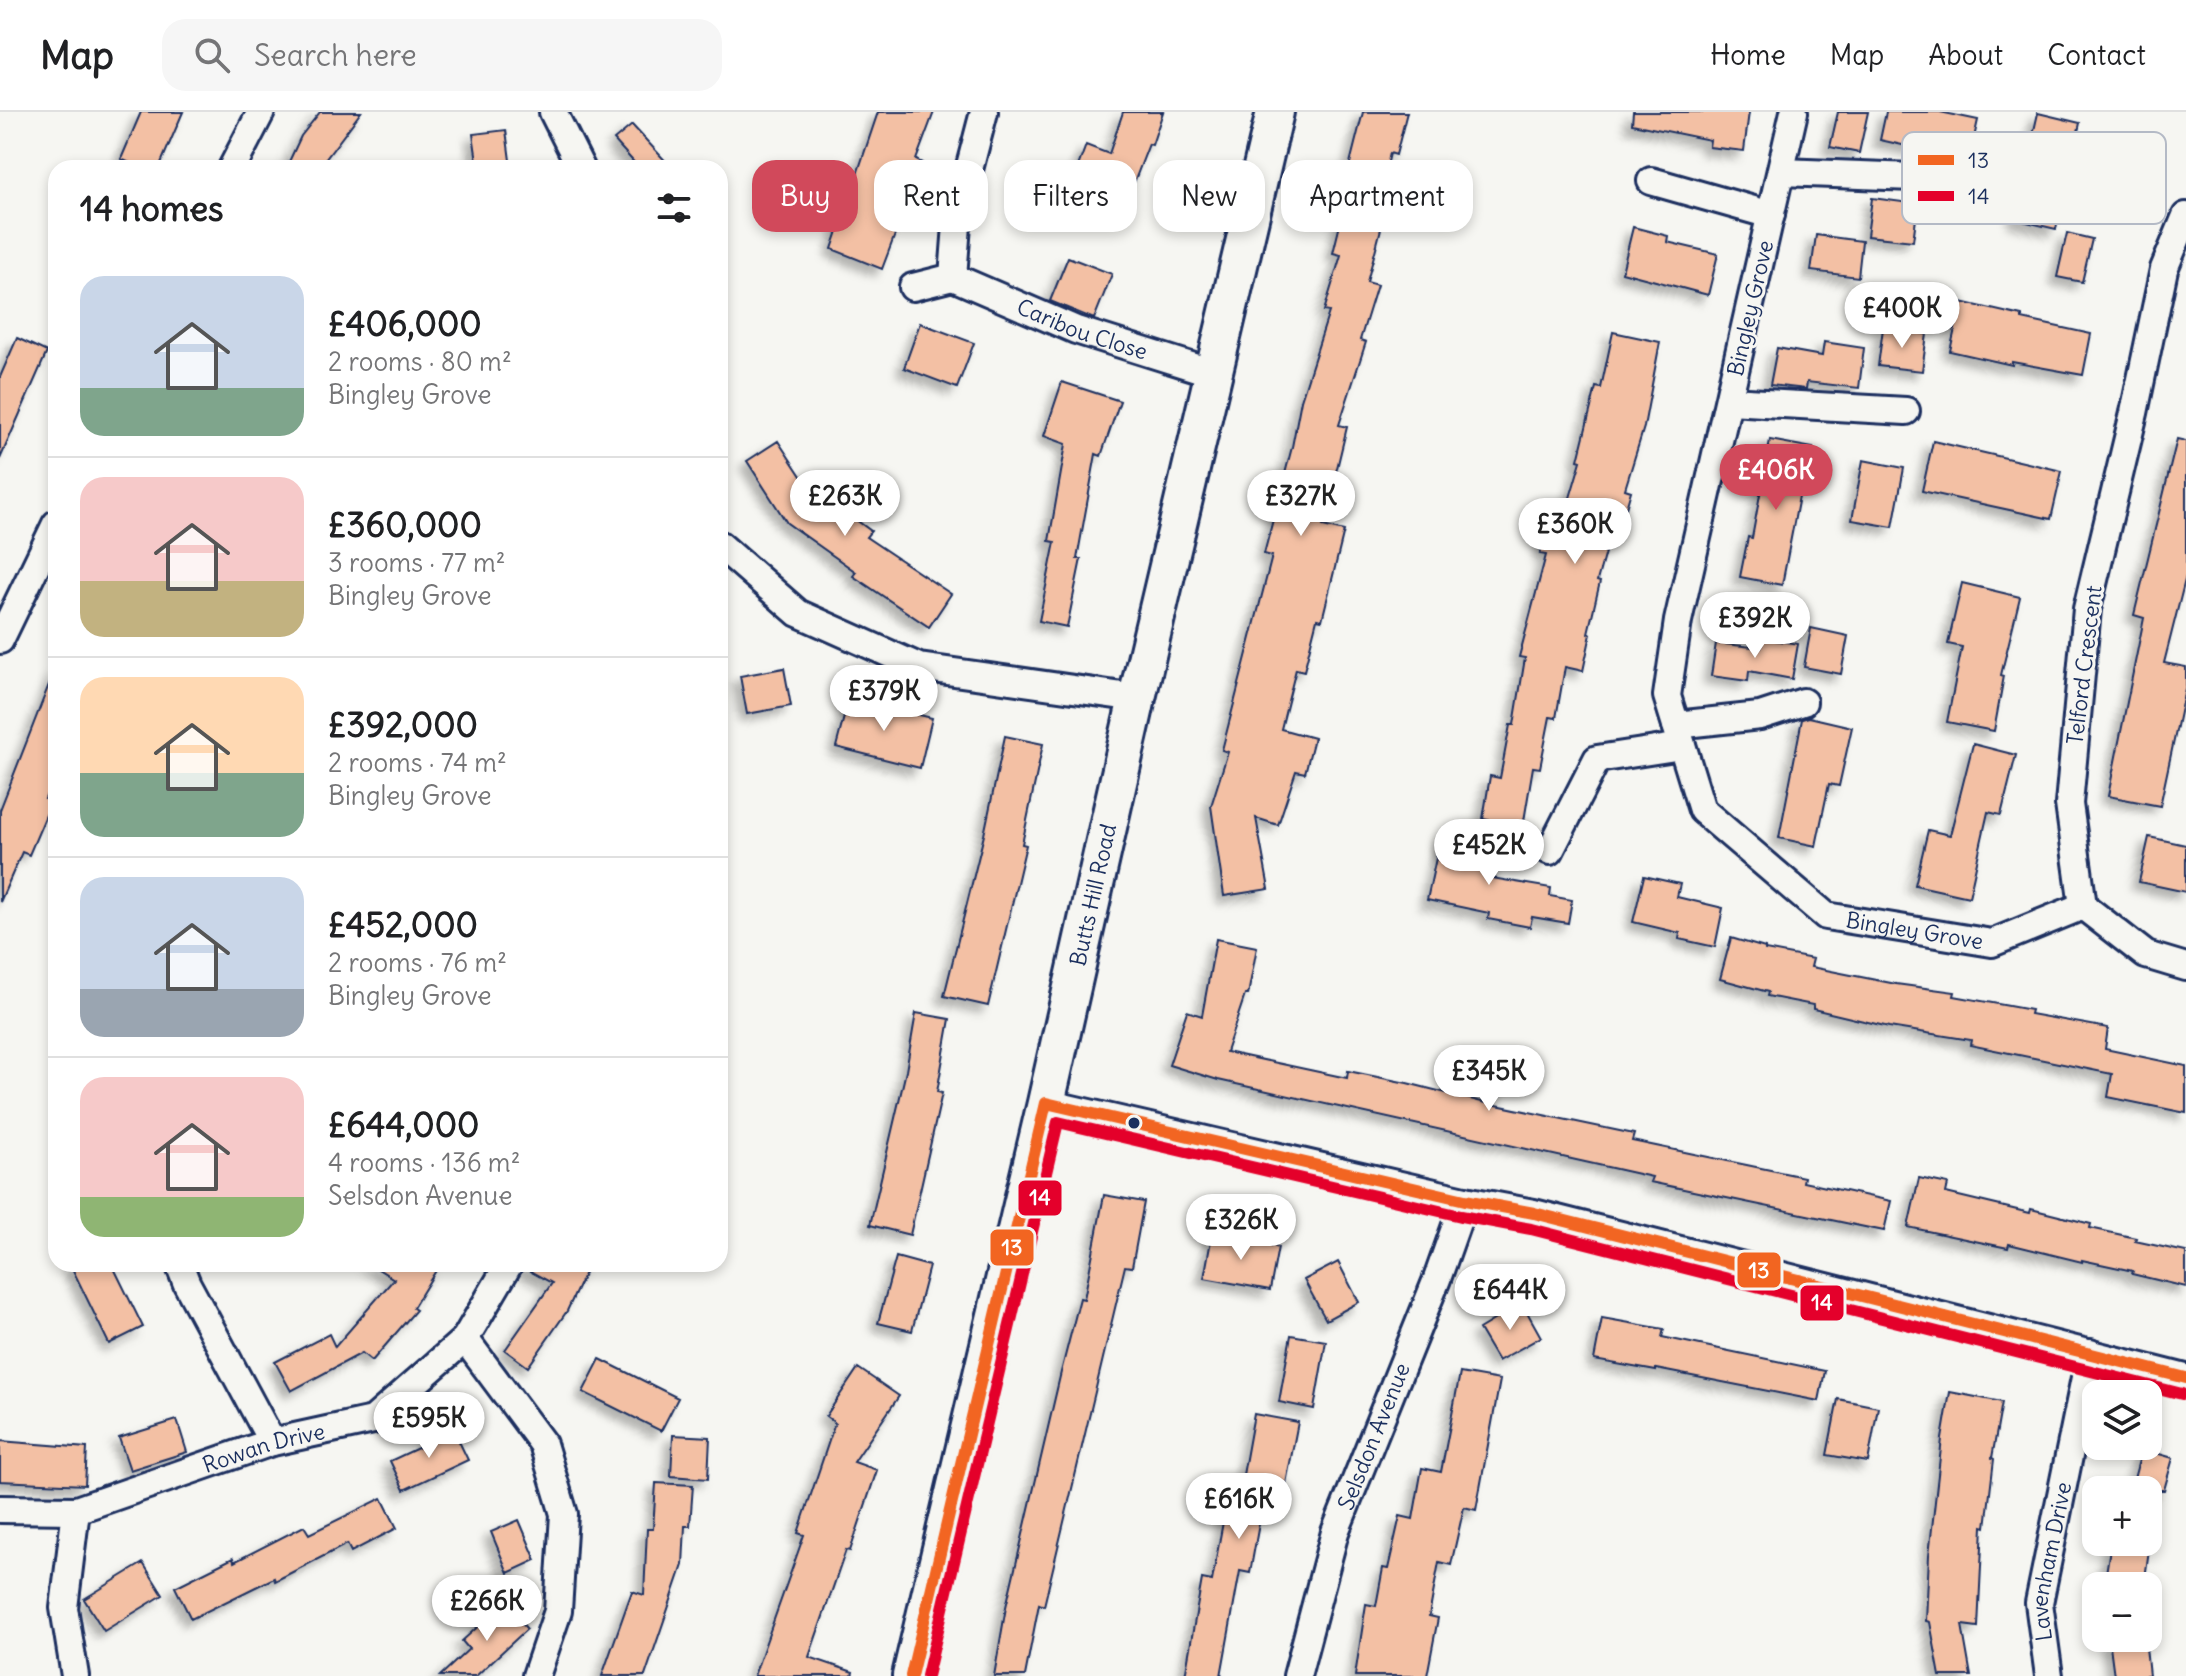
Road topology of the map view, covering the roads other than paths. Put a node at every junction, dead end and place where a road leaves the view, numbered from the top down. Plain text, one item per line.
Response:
1 (261, 112) edge
2 (553, 112) edge
3 (984, 112) edge
4 (1275, 112) edge
5 (1794, 112) edge
6 (236, 160) edge
7 (577, 160) edge
8 (1781, 172) junction
9 (1902, 177) edge
10 (1651, 181) dead end
11 (1771, 215) junction
12 (2186, 216) edge
13 (953, 277) junction
14 (913, 287) dead end
15 (1213, 373) junction
16 (1729, 401) junction
17 (1906, 411) dead end
18 (48, 541) edge
19 (728, 552) edge
20 (0, 640) edge
21 (1137, 698) junction
22 (1803, 702) dead end
23 (1679, 736) junction
24 (1550, 851) dead end
25 (2083, 906) junction
26 (2186, 967) edge
27 (1046, 1103) junction
28 (1465, 1200) junction
29 (182, 1272) edge
30 (504, 1272) edge
31 (465, 1339) junction
32 (2090, 1353) junction
33 (2186, 1378) edge
34 (272, 1442) junction
35 (0, 1509) edge
36 (76, 1510) junction
37 (75, 1676) edge
38 (536, 1676) edge
39 (911, 1676) edge
40 (1297, 1676) edge
41 (2049, 1676) edge

1 - 6 street
2 - 7 street
3 - 13 street
4 - 15 street, Butts Hill Road
5 - 8 street, Bingley Grove
8 - 9 street
8 - 11 street, Bingley Grove
10 - 11 street, Bingley Grove
11 - 16 street, Bingley Grove
12 - 25 street, Telford Crescent
13 - 14 street
13 - 15 street, Caribou Close
15 - 21 street, Butts Hill Road
16 - 17 street, Bingley Grove
16 - 23 street, Bingley Grove
18 - 20 street
19 - 21 street
21 - 27 street, Butts Hill Road
22 - 23 street
23 - 24 street
23 - 25 street, Bingley Grove
25 - 26 street
27 - 28 street
27 - 39 street, Butts Hill Road
28 - 32 street
28 - 40 street, Selsdon Avenue
29 - 34 street
30 - 31 street, Rowan Drive
31 - 34 street, Rowan Drive
31 - 38 street
32 - 33 street
32 - 41 street, Lavenham Drive
34 - 36 street, Rowan Drive
35 - 36 street, Rowan Drive
36 - 37 street

